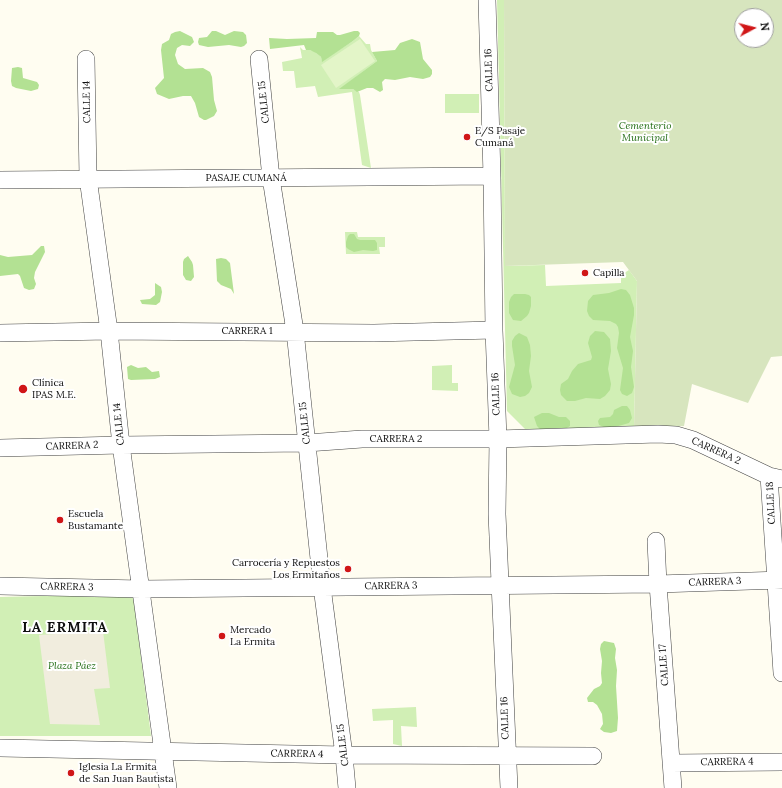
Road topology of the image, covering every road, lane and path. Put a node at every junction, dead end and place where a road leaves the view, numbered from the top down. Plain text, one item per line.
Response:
1 (487, 0) edge
2 (86, 59) dead end
3 (259, 59) dead end
4 (492, 176) junction
5 (88, 178) junction
6 (271, 178) junction
7 (0, 180) edge
8 (494, 330) junction
9 (109, 331) junction
10 (295, 331) junction
11 (0, 333) edge
12 (498, 440) junction
13 (307, 443) junction
14 (121, 444) junction
15 (0, 448) edge
16 (776, 478) edge
17 (656, 541) dead end
18 (779, 580) edge
19 (658, 584) junction
20 (500, 585) junction
21 (0, 586) edge
22 (322, 587) junction
23 (142, 589) junction
24 (782, 673) edge
25 (0, 748) edge
26 (163, 751) junction
27 (344, 755) junction
28 (507, 756) junction
29 (593, 756) dead end
30 (782, 762) edge
31 (671, 763) junction
32 (168, 788) edge
33 (347, 788) edge
34 (509, 788) edge
35 (673, 788) edge

1 - 4 street, CALLE 16
2 - 5 street, CALLE 14
3 - 6 street, CALLE 15
4 - 6 street, PASAJE CUMANÁ
4 - 8 street, CALLE 16
5 - 6 street, PASAJE CUMANÁ
5 - 7 street, PASAJE CUMANÁ
5 - 9 street, CALLE 14
6 - 10 street, CALLE 15
8 - 10 street, CARRERA 1
8 - 12 street, CALLE 16
9 - 10 street, CARRERA 1
9 - 11 street, CARRERA 1
9 - 14 street, CALLE 14
10 - 13 street, CALLE 15
12 - 13 street, CARRERA 2
12 - 16 street, CARRERA 2
12 - 20 street, CALLE 16
13 - 14 street, CARRERA 2
13 - 22 street, CALLE 15
14 - 15 street, CARRERA 2
14 - 23 street, CALLE 14
16 - 18 street, CALLE 18
17 - 19 street, CALLE 17
18 - 19 street, CARRERA 3
18 - 24 street, CALLE 18
19 - 20 street, CARRERA 3
19 - 31 street, CALLE 17
20 - 22 street, CARRERA 3
20 - 28 street, CALLE 16
21 - 23 street, CARRERA 3
22 - 23 street, CARRERA 3
22 - 27 street, CALLE 15
23 - 26 street, CALLE 14
25 - 26 street, CARRERA 4
26 - 27 street, CARRERA 4
26 - 32 street, CALLE 14
27 - 28 street, CARRERA 4
27 - 33 street, CALLE 15
28 - 29 street, CARRERA 4
28 - 34 street, CALLE 16
30 - 31 street, CARRERA 4
31 - 35 street, CALLE 17

